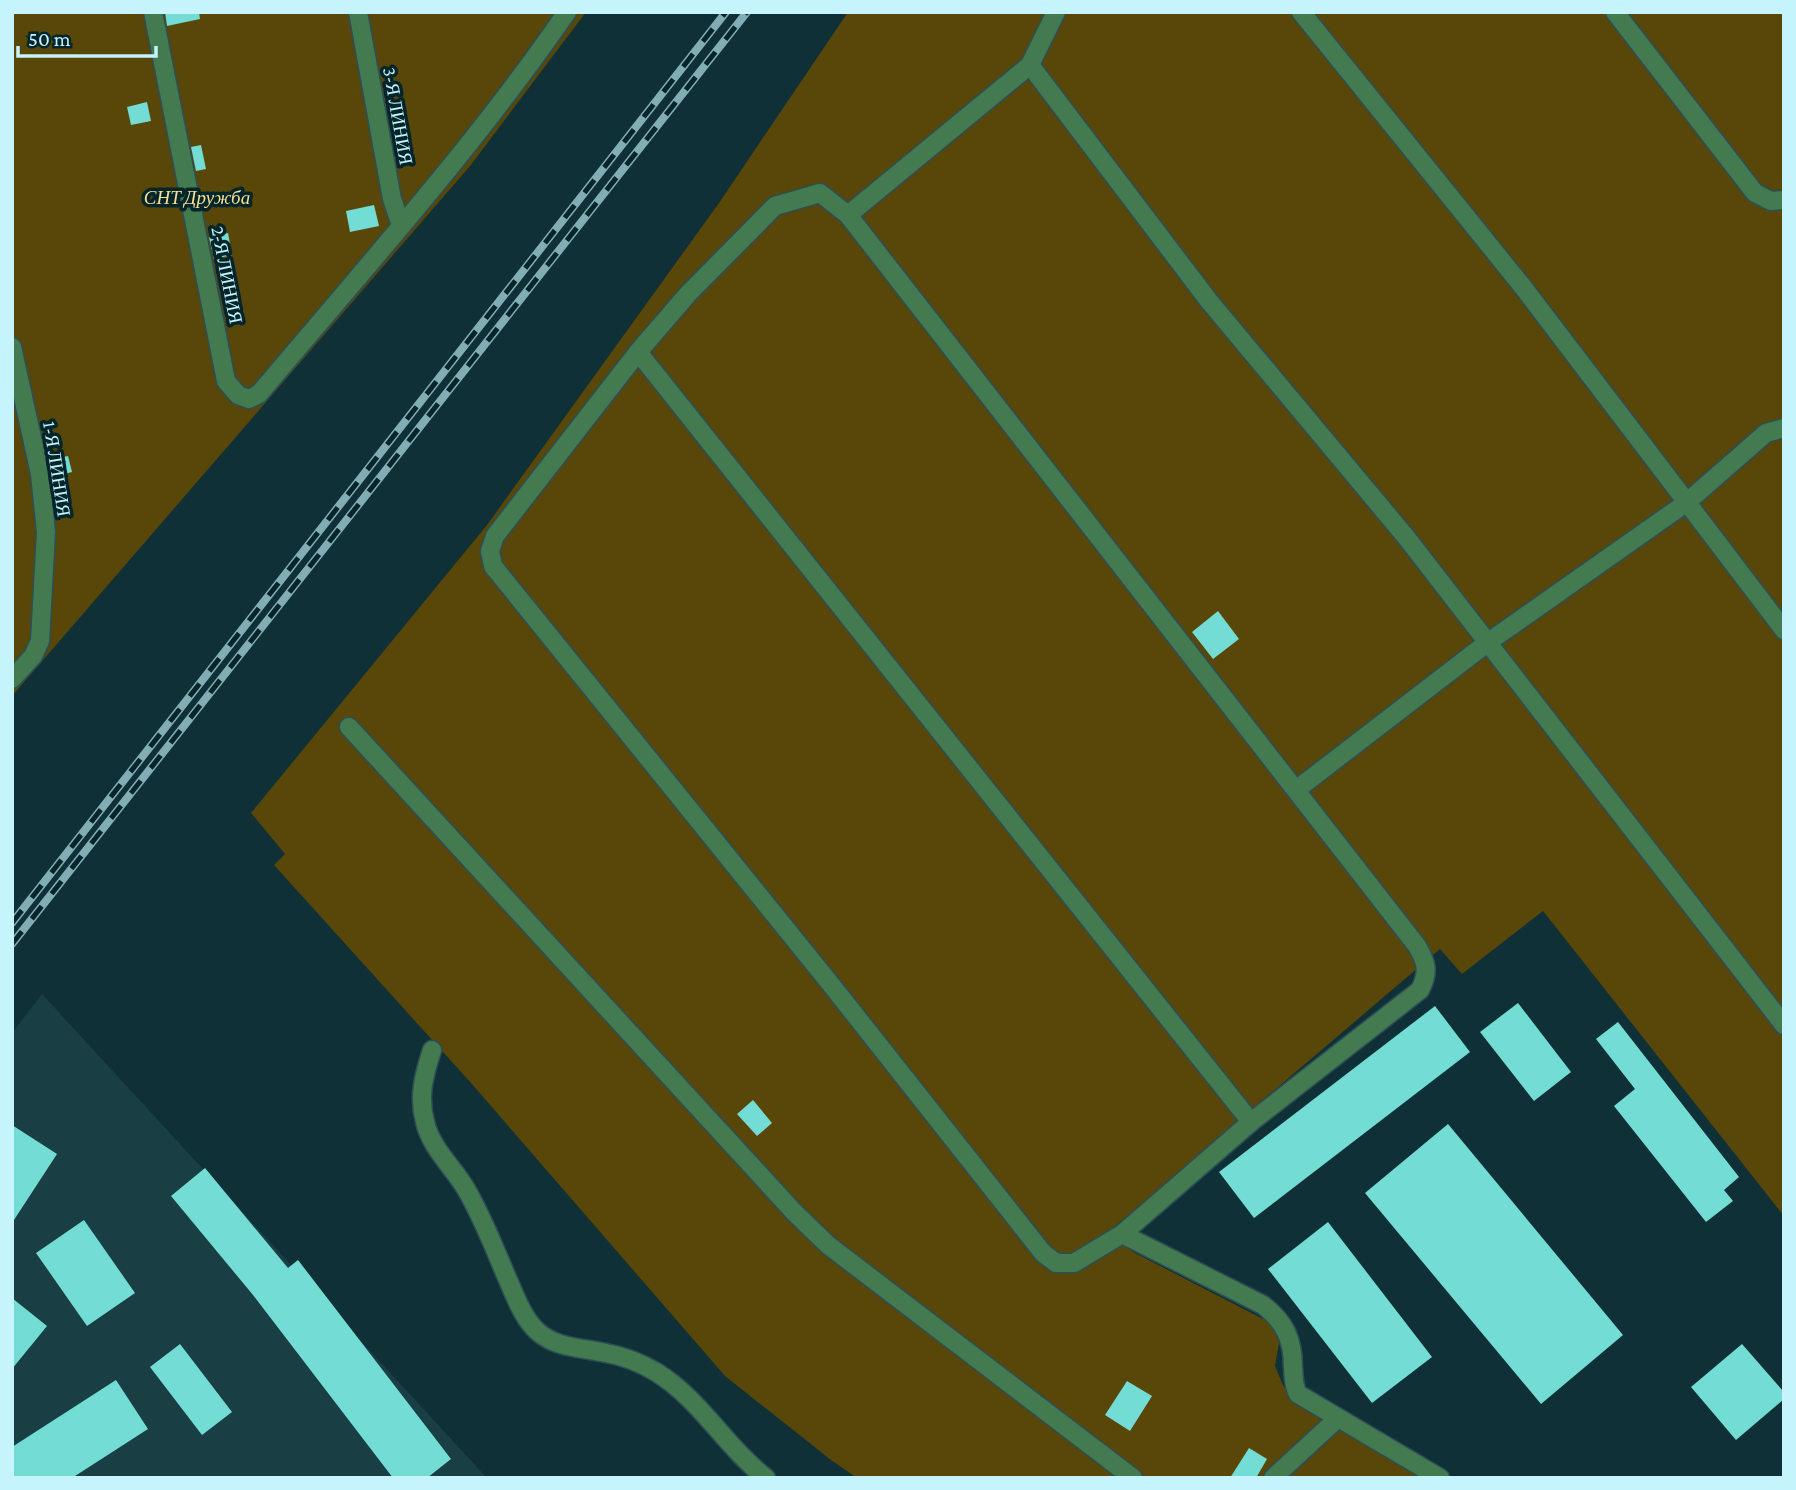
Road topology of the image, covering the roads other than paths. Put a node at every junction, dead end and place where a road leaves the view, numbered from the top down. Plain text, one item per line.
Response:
1 (153, 12) edge
2 (358, 12) edge
3 (568, 12) edge
4 (1056, 12) edge
5 (1301, 12) edge
6 (1615, 12) edge
7 (1030, 65) junction
8 (1784, 200) edge
9 (848, 215) junction
10 (401, 225) junction
11 (12, 347) edge
12 (638, 352) junction
13 (1784, 428) edge
14 (1686, 503) junction
15 (1784, 630) edge
16 (1487, 643) junction
17 (12, 680) edge
18 (349, 727) dead end
19 (1296, 790) junction
20 (1784, 1025) edge
21 (432, 1049) dead end
22 (1251, 1122) junction
23 (1122, 1234) junction
24 (1337, 1419) junction
25 (766, 1478) edge
26 (1133, 1478) edge
27 (1273, 1478) edge
28 (1440, 1478) edge

1 - 10 street, 2-Я ЛИНИЯ
2 - 10 street, 3-Я ЛИНИЯ
3 - 10 street
4 - 7 street
5 - 14 street
6 - 8 street
7 - 9 street
7 - 16 street
9 - 12 street
9 - 19 street
11 - 17 street, 1-Я ЛИНИЯ
12 - 22 street
12 - 23 street
13 - 14 street
14 - 15 street
14 - 16 street
16 - 19 street
16 - 20 street
18 - 26 street
19 - 22 street
21 - 25 street
22 - 23 street
23 - 24 street
24 - 27 street
24 - 28 street

